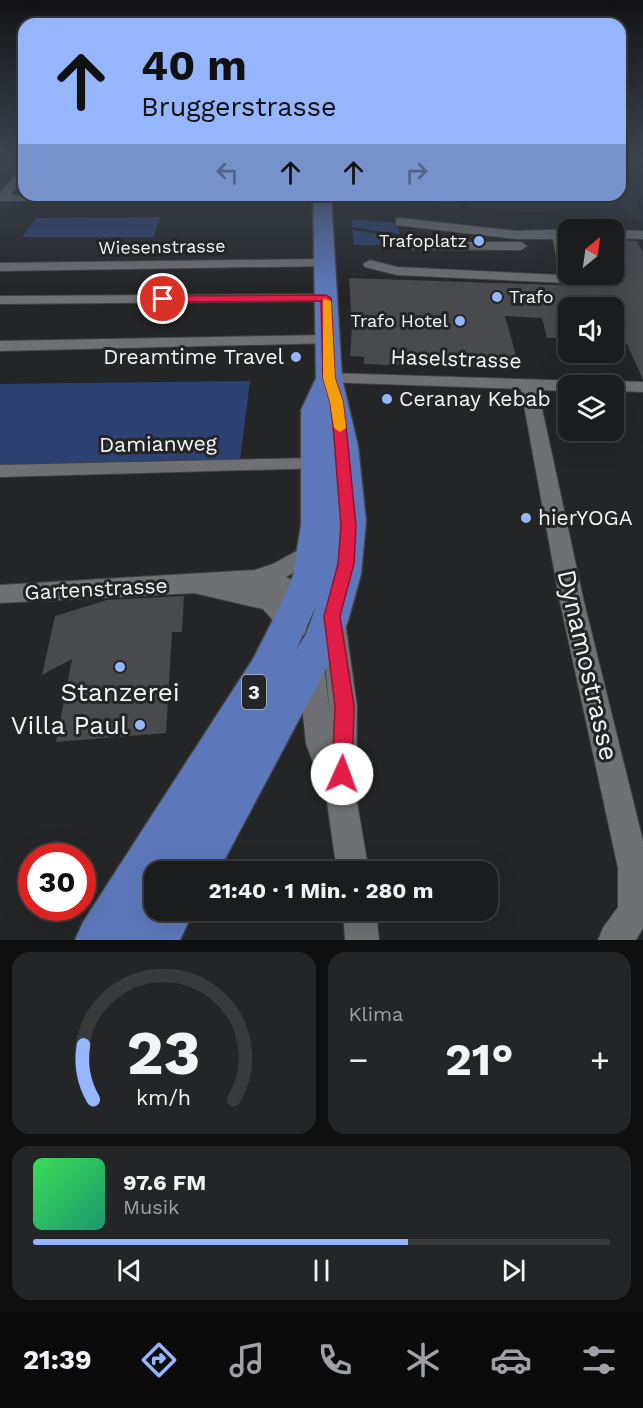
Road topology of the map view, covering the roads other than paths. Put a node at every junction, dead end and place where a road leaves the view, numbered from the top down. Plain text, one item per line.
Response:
1 (314, 204) edge
2 (515, 230) junction
3 (461, 232) junction
4 (624, 234) edge
5 (643, 235) edge
6 (482, 236) junction
7 (558, 236) edge
8 (558, 238) edge
9 (404, 241) junction
10 (497, 246) junction
11 (454, 261) dead end
12 (325, 263) junction
13 (370, 264) dead end
14 (403, 265) dead end
15 (2, 270) edge
16 (523, 276) junction
17 (558, 278) edge
18 (326, 298) junction
19 (0, 300) edge
20 (329, 340) junction
21 (0, 346) edge
22 (329, 378) junction
23 (528, 384) junction
24 (558, 385) edge
25 (624, 386) edge
26 (643, 387) edge
27 (316, 464) junction
28 (0, 471) edge
29 (315, 549) junction
30 (260, 577) junction
31 (192, 584) junction
32 (0, 594) edge
33 (302, 619) junction
34 (341, 797) junction
35 (196, 861) edge
36 (351, 861) edge
37 (163, 921) edge
38 (359, 921) edge
39 (101, 940) edge
40 (153, 940) edge
41 (362, 940) edge
42 (615, 940) edge

1 - 12 main road, 3
2 - 3 street
2 - 6 street
2 - 7 street
3 - 6 street
3 - 9 street
3 - 9 street
3 - 10 street
3 - 11 street
4 - 5 street
6 - 10 street
8 - 10 street
9 - 14 street
10 - 16 street
12 - 15 street, Wiesenstrasse
12 - 18 main road, 3
13 - 16 street
16 - 17 street
18 - 19 street
18 - 20 main road, 3
20 - 21 street
20 - 22 main road, 3
22 - 23 street, Haselstrasse
22 - 27 main road, 3
22 - 33 main road, 3
23 - 24 street, Haselstrasse
23 - 42 street, Dynamostrasse
25 - 26 street
27 - 28 street, Damianweg
27 - 29 main road, 3
29 - 30 street, Gartenstrasse
29 - 33 main road, 3
30 - 31 street, Gartenstrasse
30 - 33 street, Gartenstrasse
31 - 32 street, Gartenstrasse
31 - 33 street, Gartenstrasse
33 - 34 street
33 - 34 street
33 - 35 main road, 3
33 - 39 main road, 3
34 - 36 street
37 - 40 main road
38 - 41 street

